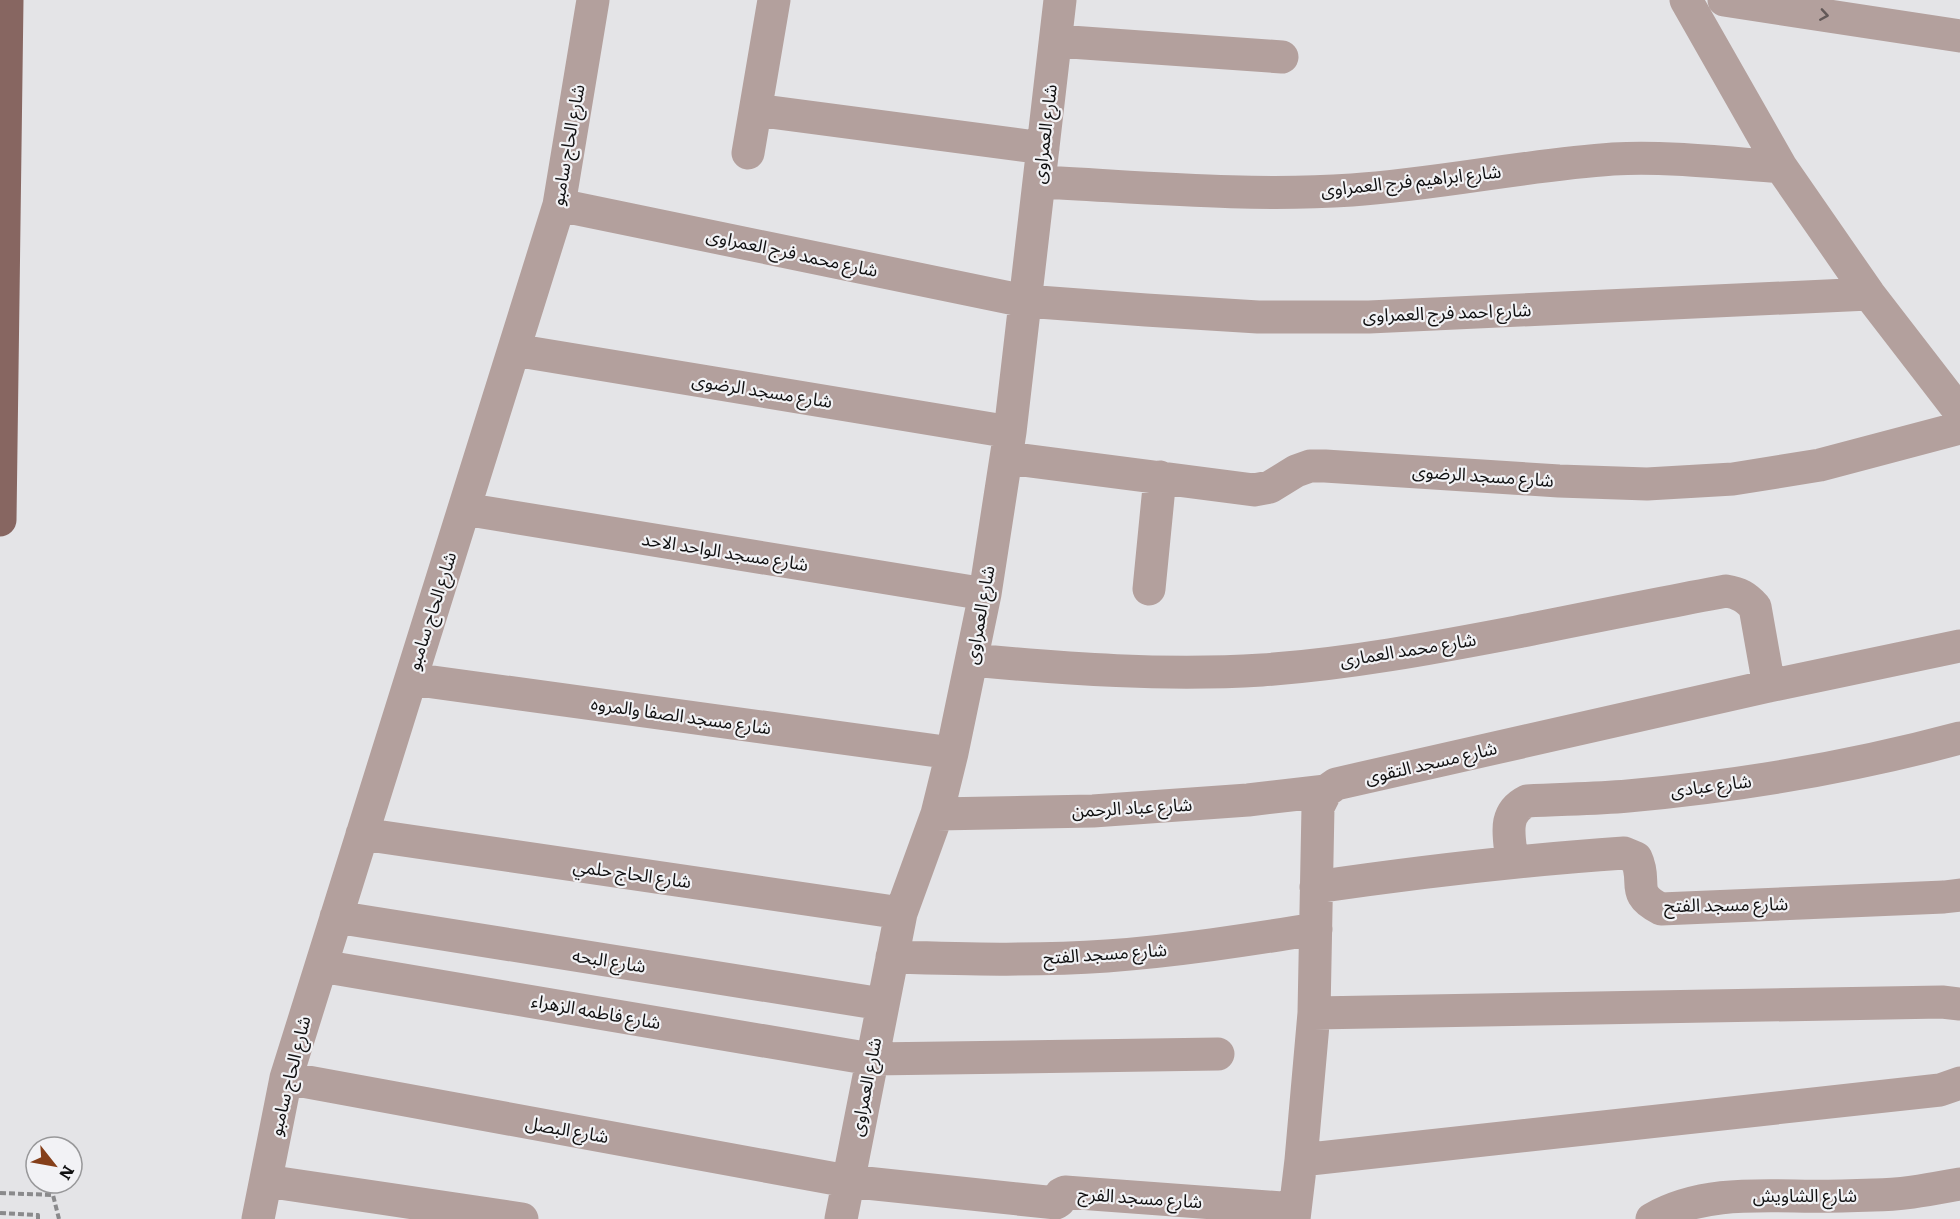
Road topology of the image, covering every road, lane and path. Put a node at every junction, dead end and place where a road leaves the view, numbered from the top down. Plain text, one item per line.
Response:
1 (7, 0) edge
2 (593, 0) edge
3 (774, 0) edge
4 (1060, 0) edge
5 (1686, 0) edge
6 (1724, 0) edge
7 (1960, 36) edge
8 (1056, 41) junction
9 (1282, 57) dead end
10 (756, 110) junction
11 (1043, 148) junction
12 (748, 153) dead end
13 (1781, 167) junction
14 (1039, 182) junction
15 (559, 205) junction
16 (1869, 294) junction
17 (1025, 302) junction
18 (514, 350) junction
19 (1960, 412) edge
20 (1960, 428) edge
21 (1008, 445) junction
22 (1160, 477) junction
23 (464, 509) junction
24 (0, 520) edge
25 (1149, 589) dead end
26 (985, 594) junction
27 (1960, 646) edge
28 (972, 660) junction
29 (411, 679) junction
30 (1769, 686) junction
31 (1960, 738) edge
32 (952, 753) junction
33 (1326, 791) junction
34 (937, 814) junction
35 (362, 834) junction
36 (1512, 862) junction
37 (1316, 887) junction
38 (1960, 895) edge
39 (901, 913) junction
40 (336, 917) junction
41 (1316, 929) junction
42 (892, 957) junction
43 (321, 966) junction
44 (882, 1004) junction
45 (1960, 1004) edge
46 (1314, 1013) junction
47 (1218, 1054) dead end
48 (871, 1059) junction
49 (286, 1078) junction
50 (1960, 1083) edge
51 (1301, 1160) junction
52 (266, 1181) junction
53 (848, 1181) junction
54 (1960, 1184) edge
55 (0, 1193) edge
56 (0, 1213) edge
57 (1294, 1214) edge
58 (38, 1219) edge
59 (59, 1219) edge
60 (258, 1219) edge
61 (522, 1219) edge
62 (841, 1219) edge
63 (1652, 1219) edge

1 - 24 main road
2 - 15 street, شارع الحاج سامبو
3 - 10 street
4 - 8 street, شارع العمراوى
5 - 13 street
6 -> 7 street
8 - 9 street
8 - 11 street, شارع العمراوى
10 - 11 street
10 - 12 street
11 - 14 street, شارع العمراوى
13 - 14 street, شارع ابراهيم فرج العمراوى
13 - 16 street
14 - 17 street, شارع العمراوى
15 - 17 street, شارع محمد فرج العمراوى
15 - 18 street, شارع الحاج سامبو
16 - 17 street, شارع احمد فرج العمراوى
16 - 19 street
17 - 21 street, شارع العمراوى
18 - 21 street, شارع مسجد الرضوى
18 - 23 street, شارع الحاج سامبو
20 - 22 street, شارع مسجد الرضوى
21 - 22 street, شارع مسجد الرضوى
21 - 26 street, شارع العمراوى
22 - 25 street
23 - 26 street, شارع مسجد الواحد الاحد
23 - 29 street, شارع الحاج سامبو
26 - 28 street, شارع العمراوى
27 - 30 street, شارع مسجد التقوى
28 - 30 street, شارع محمد العمارى
28 - 32 street, شارع العمراوى
29 - 32 street, شارع مسجد الصفا والمروه
29 - 35 street, شارع الحاج سامبو
30 - 33 street, شارع مسجد التقوى
31 - 36 street, شارع عبادى
32 - 34 street, شارع العمراوى
33 - 34 street, شارع عباد الرحمن
33 - 37 street
34 - 39 street, شارع العمراوى
35 - 39 street, شارع الحاج حلمي
35 - 40 street, شارع الحاج سامبو
36 - 37 street, شارع مسجد الفتح
36 - 38 street, شارع مسجد الفتح
37 - 41 street
39 - 42 street, شارع العمراوى
40 - 43 street, شارع الحاج سامبو
40 - 44 street, شارع البحه
41 - 42 street, شارع مسجد الفتح
41 - 46 street
42 - 44 street, شارع العمراوى
43 - 48 street, شارع فاطمه الزهراء
43 - 49 street, شارع الحاج سامبو
44 - 48 street, شارع العمراوى
45 - 46 street
46 - 51 street
47 - 48 street, شارع فاطمه الزهراء
48 - 53 street, شارع العمراوى
49 - 52 street, شارع الحاج سامبو
49 - 53 street, شارع البصل
50 - 51 street
51 - 57 street
52 - 60 street, شارع الحاج سامبو
52 - 61 street
53 - 57 street, شارع مسجد الفرج
53 - 62 street, شارع العمراوى
54 - 63 street, شارع الشاويش
55 - 59 path
56 - 58 path

